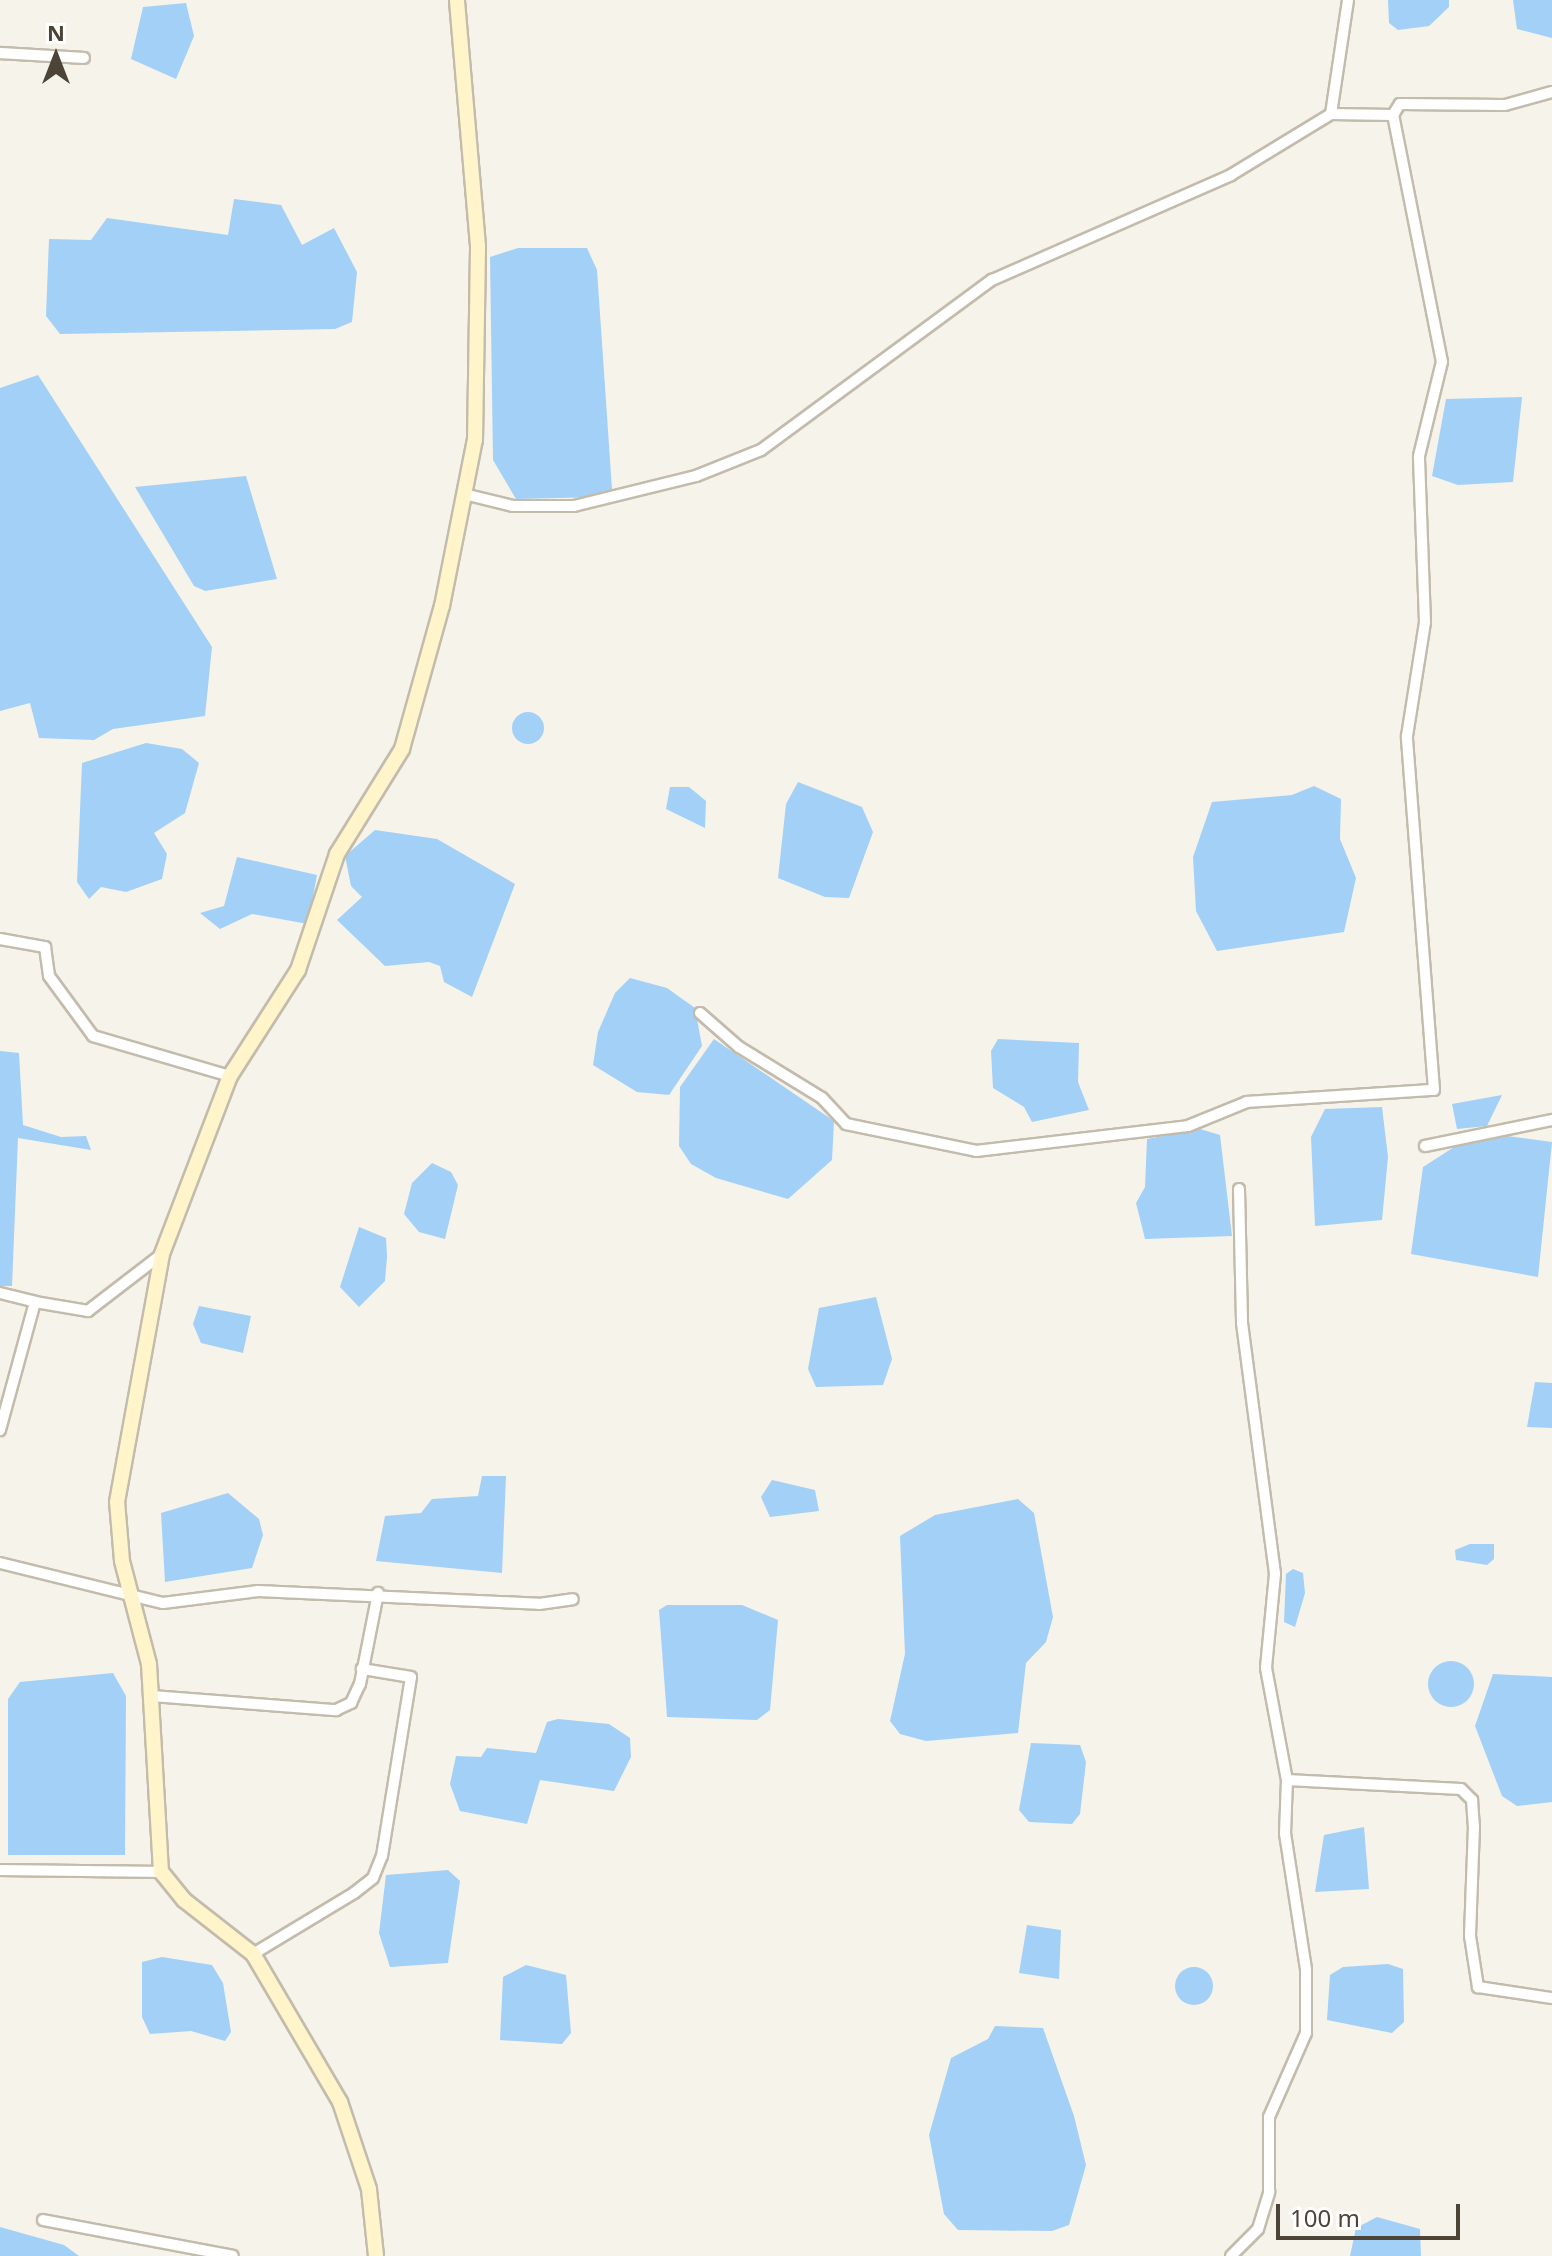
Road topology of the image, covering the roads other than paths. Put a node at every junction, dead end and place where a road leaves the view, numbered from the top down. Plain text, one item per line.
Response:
1 (457, 0) edge
2 (1348, 0) edge
3 (0, 53) edge
4 (84, 58) dead end
5 (1552, 92) edge
6 (1331, 114) junction
7 (1393, 115) junction
8 (464, 494) junction
9 (0, 939) edge
10 (700, 1013) dead end
11 (230, 1076) junction
12 (1552, 1120) edge
13 (1425, 1146) dead end
14 (1239, 1189) dead end
15 (162, 1254) junction
16 (0, 1293) edge
17 (35, 1302) junction
18 (0, 1430) edge
19 (0, 1563) edge
20 (378, 1593) junction
21 (134, 1597) junction
22 (573, 1599) dead end
23 (362, 1669) junction
24 (152, 1696) junction
25 (1287, 1780) junction
26 (0, 1870) edge
27 (161, 1872) junction
28 (253, 1954) junction
29 (1552, 1998) edge
30 (43, 2220) dead end
31 (233, 2256) edge
32 (376, 2256) edge
33 (1231, 2256) edge

1 - 8 street
2 - 6 street
3 - 4 street
5 - 7 street
6 - 7 street
6 - 8 street
7 - 10 street
8 - 11 street
9 - 11 street
11 - 15 street
12 - 13 street
14 - 25 street
15 - 17 street
15 - 21 street
16 - 17 street
17 - 18 street
19 - 21 street
20 - 21 street
20 - 22 street
20 - 23 street
21 - 24 street
23 - 24 street
23 - 28 street
24 - 27 street
25 - 29 street
25 - 33 street
26 - 27 street
27 - 28 street
28 - 32 street
30 - 31 street

